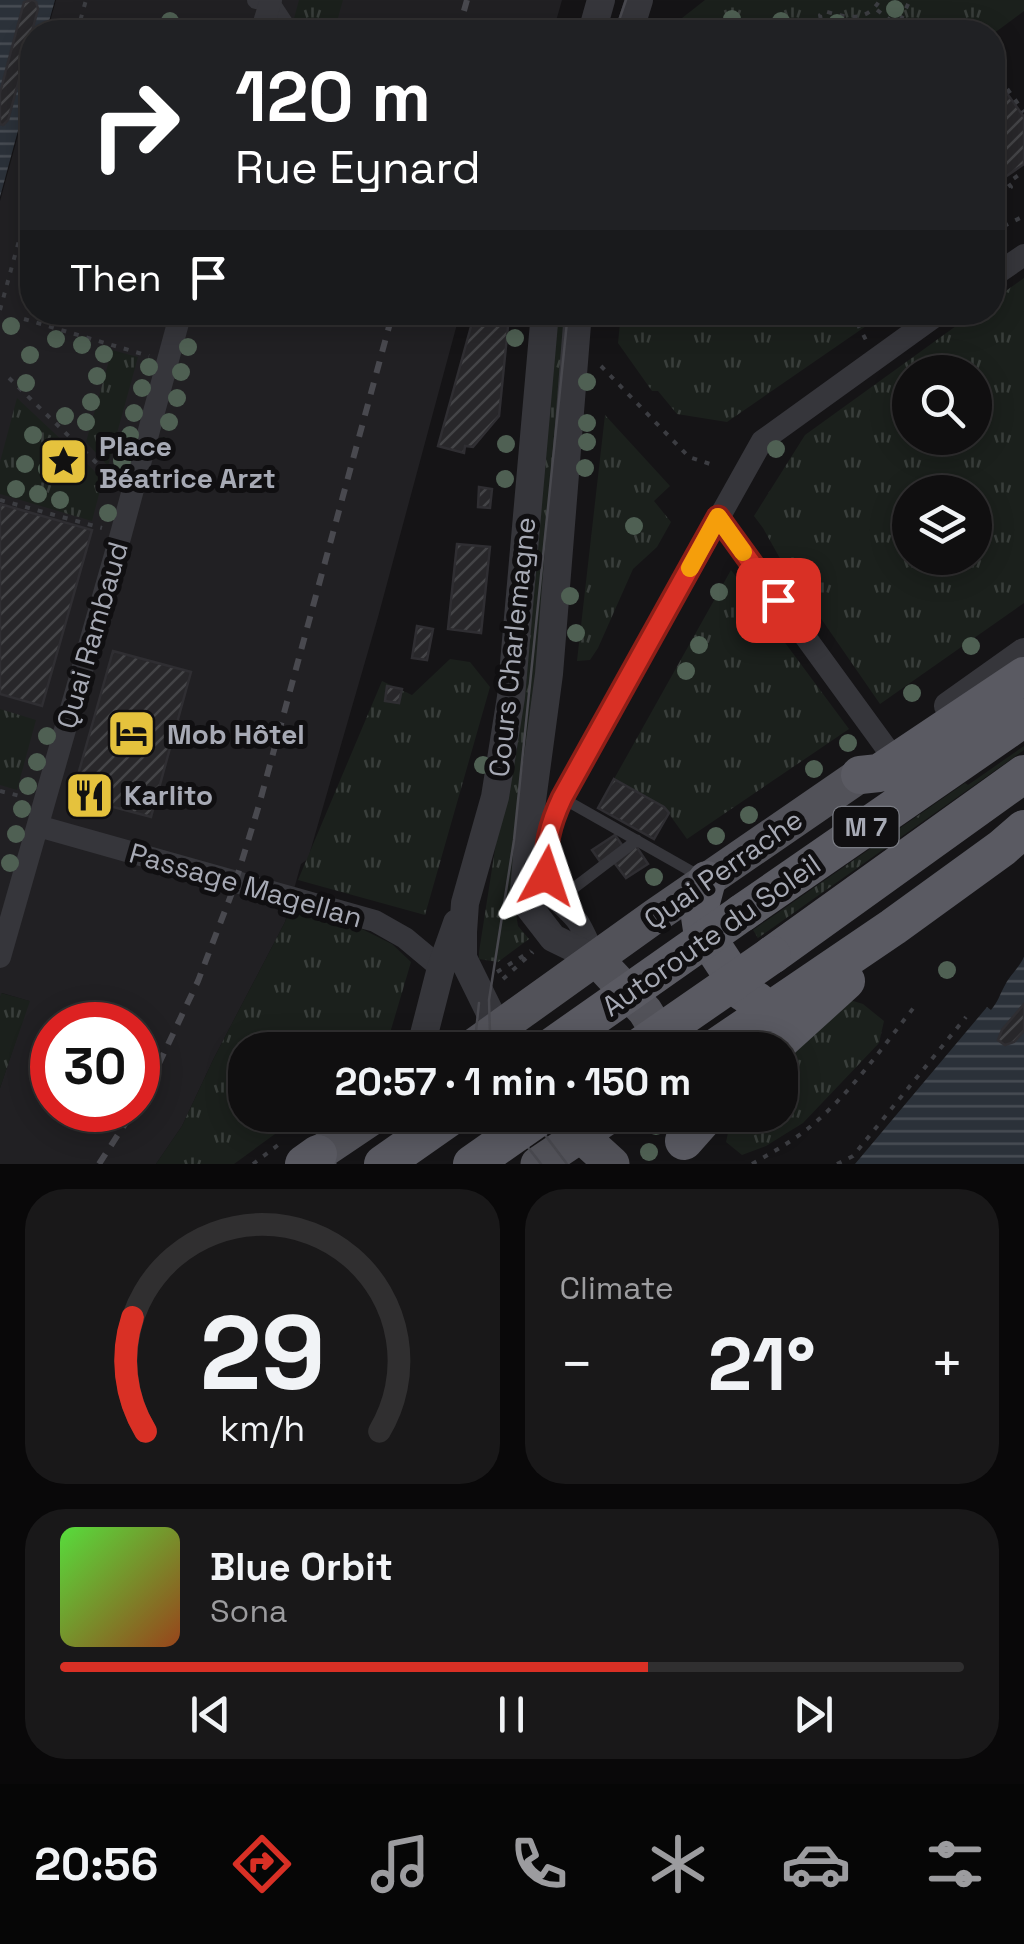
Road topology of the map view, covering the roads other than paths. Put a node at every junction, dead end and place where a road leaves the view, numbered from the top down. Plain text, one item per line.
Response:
1 (177, 325) edge
2 (544, 325) edge
3 (577, 325) edge
4 (922, 325) edge
5 (718, 517) junction
6 (1024, 652) edge
7 (1024, 676) edge
8 (1024, 718) edge
9 (874, 762) junction
10 (1024, 774) edge
11 (562, 798) junction
12 (38, 826) junction
13 (1024, 828) edge
14 (637, 840) junction
15 (707, 880) junction
16 (558, 900) junction
17 (465, 903) junction
18 (893, 927) junction
19 (0, 957) edge
20 (596, 958) junction
21 (441, 968) junction
22 (783, 1002) junction
23 (425, 1032) edge
24 (501, 1032) edge
25 (513, 1032) edge
26 (572, 1032) edge
27 (658, 1032) edge
28 (661, 1032) edge
29 (739, 1032) edge
30 (790, 1032) edge
31 (353, 1132) edge
32 (429, 1132) edge
33 (518, 1132) edge
34 (565, 1132) edge
35 (577, 1132) edge
36 (314, 1161) edge
37 (383, 1164) edge
38 (472, 1164) edge
39 (538, 1164) edge
40 (612, 1164) edge

1 - 12 street, Quai Rambaud
2 - 17 street, Cours Charlemagne
3 - 20 street, Cours Charlemagne
4 - 5 street
5 - 9 street
5 - 11 street
6 - 9 street, Quai Perrache
7 - 9 highway
8 - 26 highway, Autoroute du Soleil / M 7, bridge
9 - 15 main road, Quai Perrache
10 - 28 highway, Autoroute du Soleil / M 7, bridge
11 - 14 lane
11 - 16 street
12 - 19 street, Quai Rambaud
12 - 21 street, Passage Magellan
13 - 18 highway
14 - 15 lane
14 - 16 lane
15 - 20 main road, Quai Perrache
15 - 22 highway
16 - 20 street
17 - 21 street
17 - 24 street, Cours Charlemagne
18 - 22 highway
18 - 30 highway
20 - 25 main road, Quai Perrache
20 - 27 main road
21 - 23 street
22 - 29 highway
31 - 36 main road
32 - 37 highway
33 - 38 highway, bridge
34 - 39 main road
35 - 40 main road

